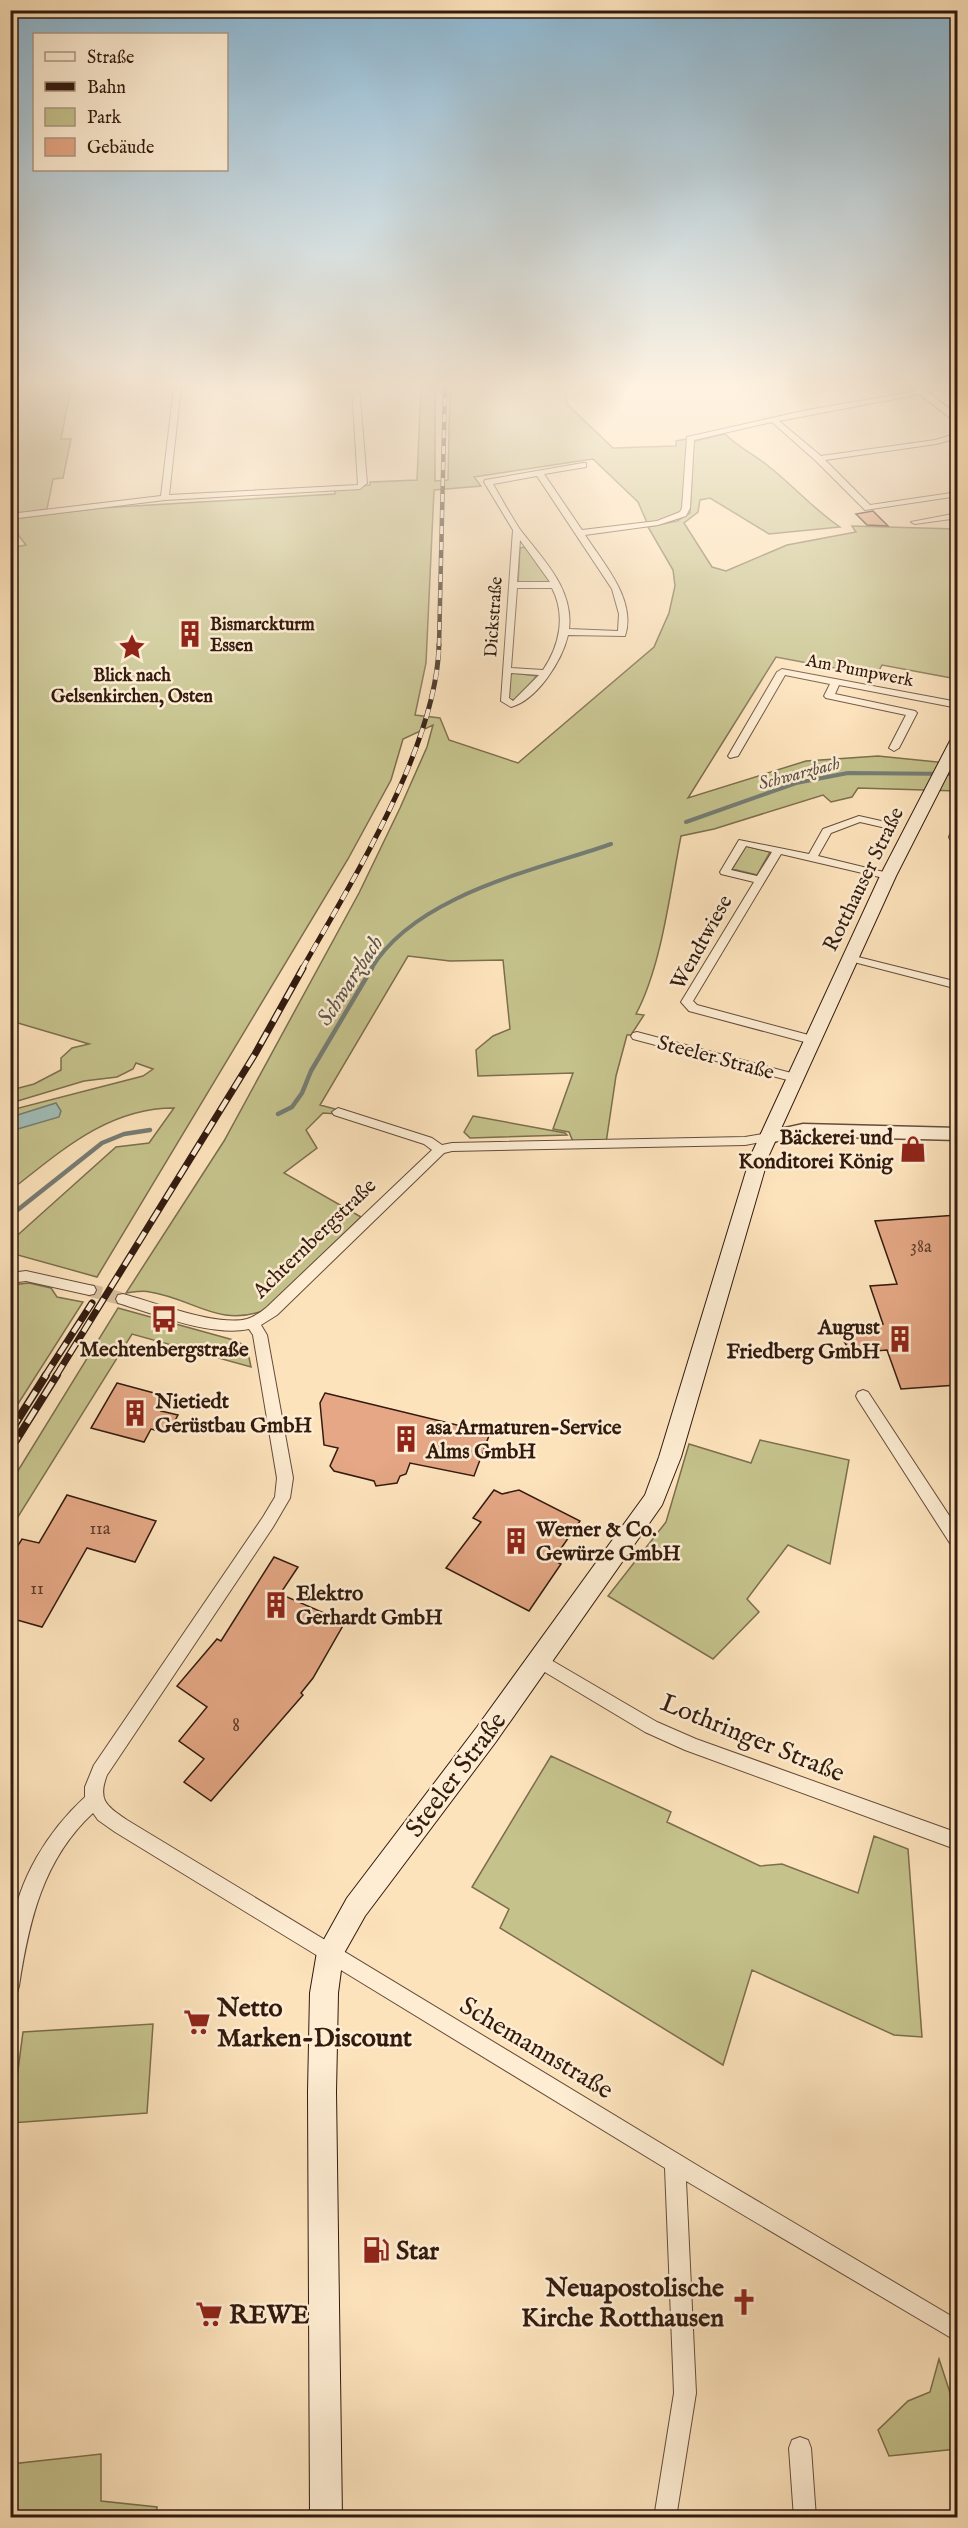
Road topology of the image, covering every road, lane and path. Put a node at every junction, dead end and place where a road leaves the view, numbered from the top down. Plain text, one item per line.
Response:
1 (108, 505) edge
2 (502, 505) edge
3 (561, 505) edge
4 (686, 505) edge
5 (865, 505) edge
6 (889, 505) edge
7 (957, 515) edge
8 (10, 517) edge
9 (915, 522) dead end
10 (517, 530) junction
11 (580, 533) junction
12 (512, 585) junction
13 (557, 585) junction
14 (565, 632) junction
15 (506, 670) junction
16 (546, 674) junction
17 (836, 682) junction
18 (957, 705) edge
19 (957, 740) edge
20 (894, 748) dead end
21 (733, 756) dead end
22 (886, 825) dead end
23 (778, 850) junction
24 (811, 859) junction
25 (888, 876) junction
26 (759, 880) junction
27 (850, 958) junction
28 (957, 986) edge
29 (637, 1036) dead end
30 (812, 1040) junction
31 (795, 1078) junction
32 (338, 1112) dead end
33 (957, 1134) edge
34 (768, 1137) junction
35 (440, 1150) junction
36 (10, 1278) edge
37 (89, 1290) tunnel mouth
38 (123, 1299) tunnel mouth
39 (253, 1323) junction
40 (863, 1396) dead end
41 (957, 1543) edge
42 (539, 1660) junction
43 (94, 1800) junction
44 (957, 1842) edge
45 (330, 1952) junction
46 (10, 1986) edge
47 (675, 2163) junction
48 (957, 2332) edge
49 (800, 2448) dead end
50 (326, 2517) edge
51 (665, 2517) edge
52 (805, 2517) edge

1 - 8 street
2 - 10 street
3 - 11 street
4 - 11 street
5 - 6 street
7 - 9 street
10 - 12 street, Dickstraße
10 - 13 street
11 - 14 street
12 - 13 street
12 - 15 street, Dickstraße
13 - 14 street
14 - 16 street
15 - 16 street, Dickstraße
15 - 16 street, Dickstraße
17 - 18 street, Am Pumpwerk
17 - 20 street
17 - 21 street, Am Pumpwerk
19 - 25 main road, Rotthauser Straße
22 - 24 street
23 - 24 street, Wendtwiese
23 - 26 street, Wendtwiese
23 - 26 street, Wendtwiese
24 - 25 street, Wendtwiese
25 - 27 main road, Rotthauser Straße
26 - 30 street, Wendtwiese
27 - 28 street
27 - 30 main road, Rotthauser Straße
29 - 31 street, Steeler Straße
30 - 31 main road, Steeler Straße
31 - 34 main road, Steeler Straße
32 - 35 street
33 - 34 street
34 - 35 street
34 - 42 main road, Steeler Straße
35 - 39 street, Achternbergstraße
36 - 37 street
38 - 39 street
39 - 43 street, Achternbergstraße
40 - 41 street
42 - 44 street, Lothringer Straße
42 - 45 main road, Steeler Straße
43 - 45 street, Schemannstraße
43 - 46 street
45 - 47 street, Schemannstraße
45 - 50 main road, Steeler Straße
47 - 48 street, Schemannstraße
47 - 51 street
49 - 52 street

